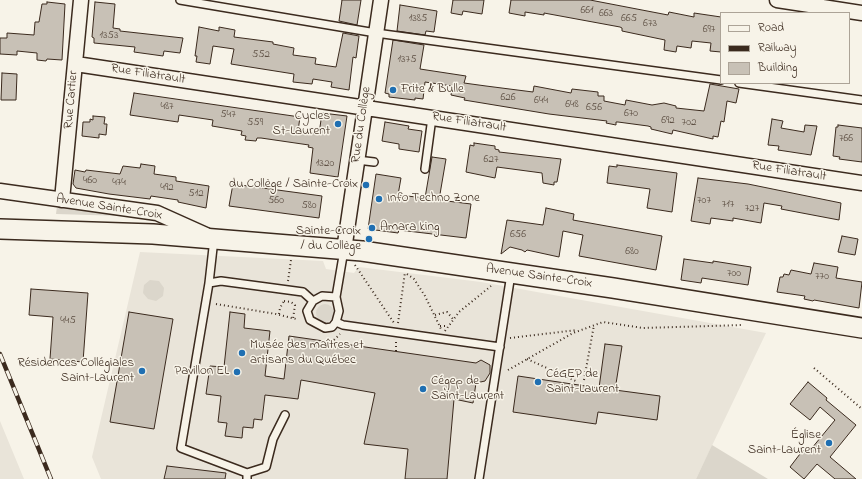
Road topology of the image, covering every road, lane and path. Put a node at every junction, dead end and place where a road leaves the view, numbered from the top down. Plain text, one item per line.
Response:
1 (81, 0) edge
2 (180, 0) edge
3 (381, 0) edge
4 (778, 0) edge
5 (862, 13) edge
6 (376, 32) junction
7 (76, 64) junction
8 (720, 80) edge
9 (746, 84) edge
10 (862, 100) edge
11 (364, 107) junction
12 (431, 125) dead end
13 (357, 160) junction
14 (374, 162) dead end
15 (425, 169) dead end
16 (862, 183) edge
17 (0, 191) edge
18 (62, 200) junction
19 (0, 229) edge
20 (214, 239) junction
21 (292, 255) dead end
22 (349, 257) junction
23 (406, 269) dead end
24 (511, 273) junction
25 (405, 274) junction
26 (288, 281) dead end
27 (209, 283) junction
28 (492, 286) dead end
29 (336, 297) junction
30 (313, 301) junction
31 (216, 304) dead end
32 (279, 314) junction
33 (436, 315) junction
34 (453, 319) junction
35 (336, 322) junction
36 (594, 325) junction
37 (745, 325) dead end
38 (440, 326) junction
39 (448, 326) junction
40 (862, 328) edge
41 (580, 330) junction
42 (396, 337) dead end
43 (511, 338) dead end
44 (500, 347) junction
45 (396, 351) dead end
46 (527, 359) junction
47 (814, 368) dead end
48 (508, 370) dead end
49 (584, 380) dead end
50 (578, 382) dead end
51 (862, 408) edge
52 (285, 415) dead end
53 (247, 476) edge
54 (479, 479) edge

1 - 7 street, Rue Cartier
2 - 6 lane
3 - 6 street, Rue du Collège
4 - 5 street
6 - 8 lane
6 - 11 street, Rue du Collège
7 - 11 street, Rue Filiatrault
7 - 18 street, Rue Cartier
9 - 10 lane
11 - 13 street, Rue du Collège
11 - 16 street, Rue Filiatrault
12 - 15 lane
13 - 14 lane
13 - 22 street, Rue du Collège
17 - 18 street, Avenue Sainte-Croix
18 - 20 street, Avenue Sainte-Croix
19 - 20 main road, Avenue Sainte-Croix
20 - 22 main road, Avenue Sainte-Croix
20 - 27 lane
21 - 26 path
22 - 24 main road, Avenue Sainte-Croix
22 - 25 path
22 - 29 lane
23 - 25 path
24 - 40 main road, Avenue Sainte-Croix
24 - 44 lane
25 - 33 path
27 - 30 lane
27 - 53 lane
28 - 34 path
29 - 30 lane
29 - 35 lane
30 - 35 lane
31 - 32 path
32 - 32 path
33 - 34 path
33 - 38 path
34 - 39 path
35 - 44 lane
36 - 37 path
36 - 41 path
36 - 49 path
38 - 39 path
38 - 39 path
41 - 43 path
41 - 46 path
42 - 45 path
44 - 54 lane
46 - 48 path
46 - 50 path
47 - 51 path
52 - 53 lane

